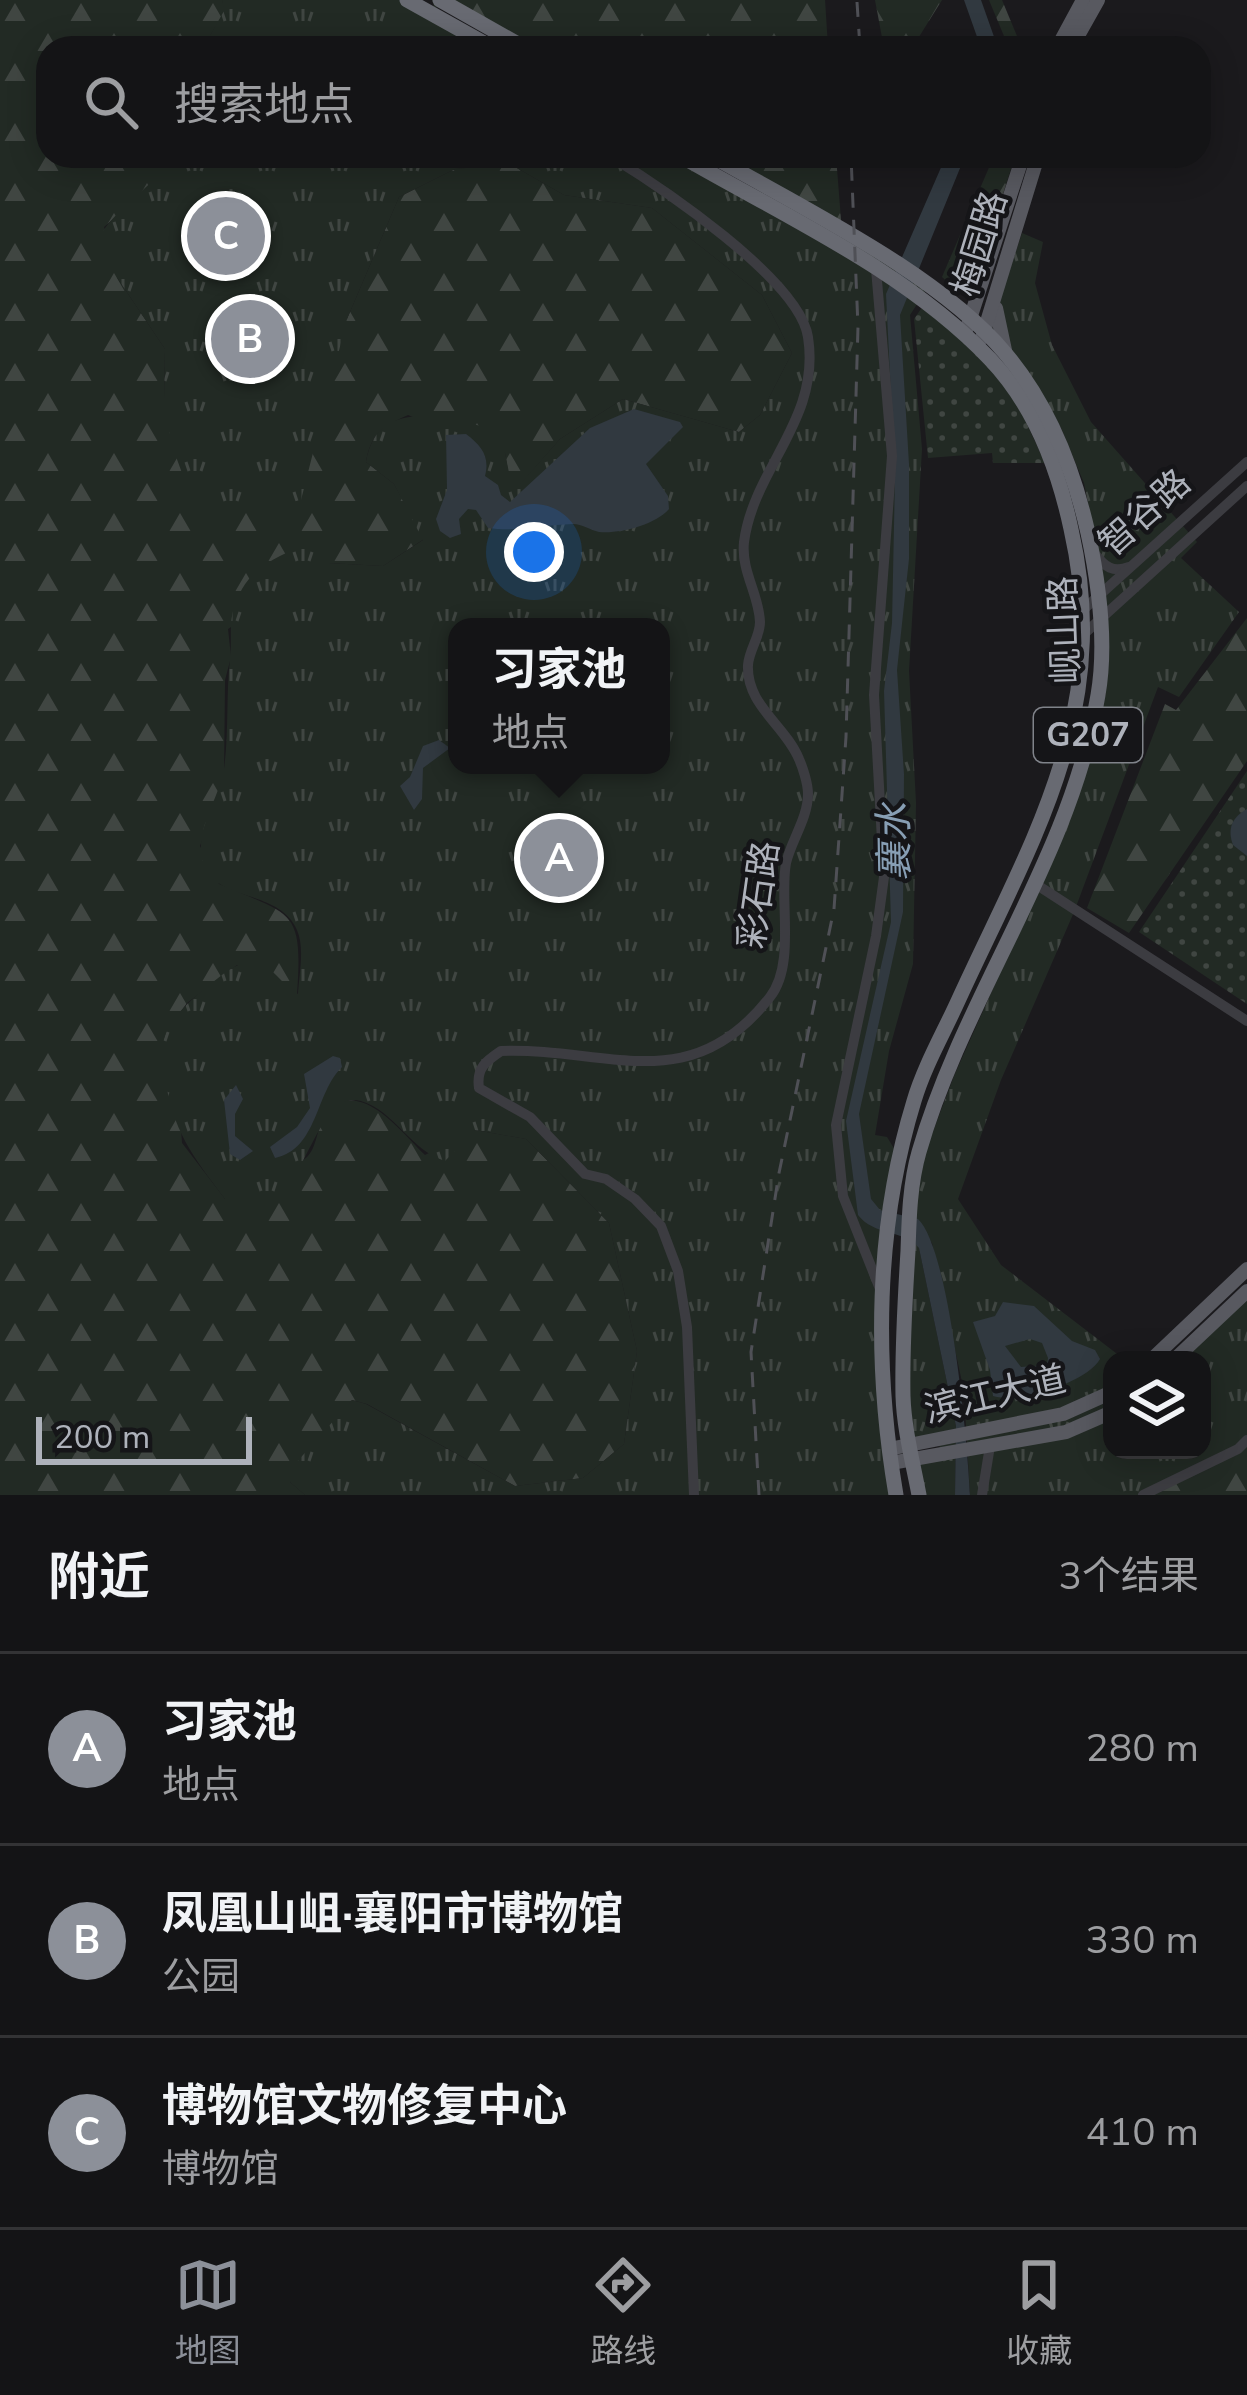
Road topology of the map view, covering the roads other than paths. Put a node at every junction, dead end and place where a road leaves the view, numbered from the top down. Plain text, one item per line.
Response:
1 (406, 0) edge
2 (440, 0) edge
3 (1083, 0) edge
4 (1098, 0) edge
5 (471, 36) edge
6 (504, 36) edge
7 (1064, 36) edge
8 (1078, 36) edge
9 (630, 168) edge
10 (703, 168) edge
11 (730, 168) edge
12 (1019, 168) edge
13 (1034, 168) edge
14 (884, 268) junction
15 (984, 275) junction
16 (929, 291) junction
17 (995, 299) junction
18 (967, 328) junction
19 (981, 341) junction
20 (1006, 356) junction
21 (1247, 462) edge
22 (1247, 486) edge
23 (1091, 548) junction
24 (1132, 566) junction
25 (1090, 603) junction
26 (1106, 615) junction
27 (1085, 633) junction
28 (1034, 883) junction
29 (1247, 1021) edge
30 (1247, 1268) edge
31 (1247, 1291) edge
32 (883, 1295) junction
33 (1160, 1351) edge
34 (1184, 1351) edge
35 (1103, 1396) edge
36 (903, 1401) junction
37 (1103, 1416) edge
38 (940, 1440) junction
39 (1247, 1440) edge
40 (990, 1446) junction
41 (912, 1452) junction
42 (890, 1456) junction
43 (939, 1457) junction
44 (694, 1495) edge
45 (896, 1495) edge
46 (920, 1495) edge
47 (982, 1495) edge
48 (1143, 1495) edge

1 - 5 highway
2 - 6 highway
3 - 7 main road
4 - 8 main road
9 - 44 street, 彩石路
10 - 14 highway, G207
11 - 14 highway, G207
12 - 15 main road, 梅园路
13 - 17 main road, 梅园路
14 - 16 highway, G207
14 - 32 street
15 - 16 main road
15 - 18 main road, 梅园路
16 - 18 highway, 岘山路 / G207
17 - 19 main road, 梅园路
17 - 20 main road
18 - 19 highway, 岘山路 / G207
19 - 20 highway, 岘山路 / G207
19 - 25 highway, 岘山路 / G207
20 - 23 highway, 岘山路 / G207
21 - 24 street, 智谷路
22 - 26 street, 智谷路
23 - 24 street
23 - 25 highway, 岘山路 / G207
24 - 25 street, 智谷路
25 - 26 highway, 岘山路 / G207
25 - 27 highway, 岘山路 / G207
26 - 27 street, 智谷路
26 - 28 highway, 岘山路 / G207
27 - 32 highway, 岘山路 / G207
28 - 29 street
28 - 36 highway, 岘山路 / G207
30 - 33 main road
31 - 34 main road
32 - 42 highway
35 - 38 main road, 滨江大道
36 - 38 main road
36 - 41 highway, G207
37 - 40 main road, 滨江大道
38 - 41 main road, 滨江大道
39 - 48 street
40 - 43 main road, 滨江大道
40 - 47 street
41 - 42 main road, 滨江大道
41 - 43 main road, 滨江大道
41 - 46 highway, G207
42 - 45 highway
43 - 46 main road

